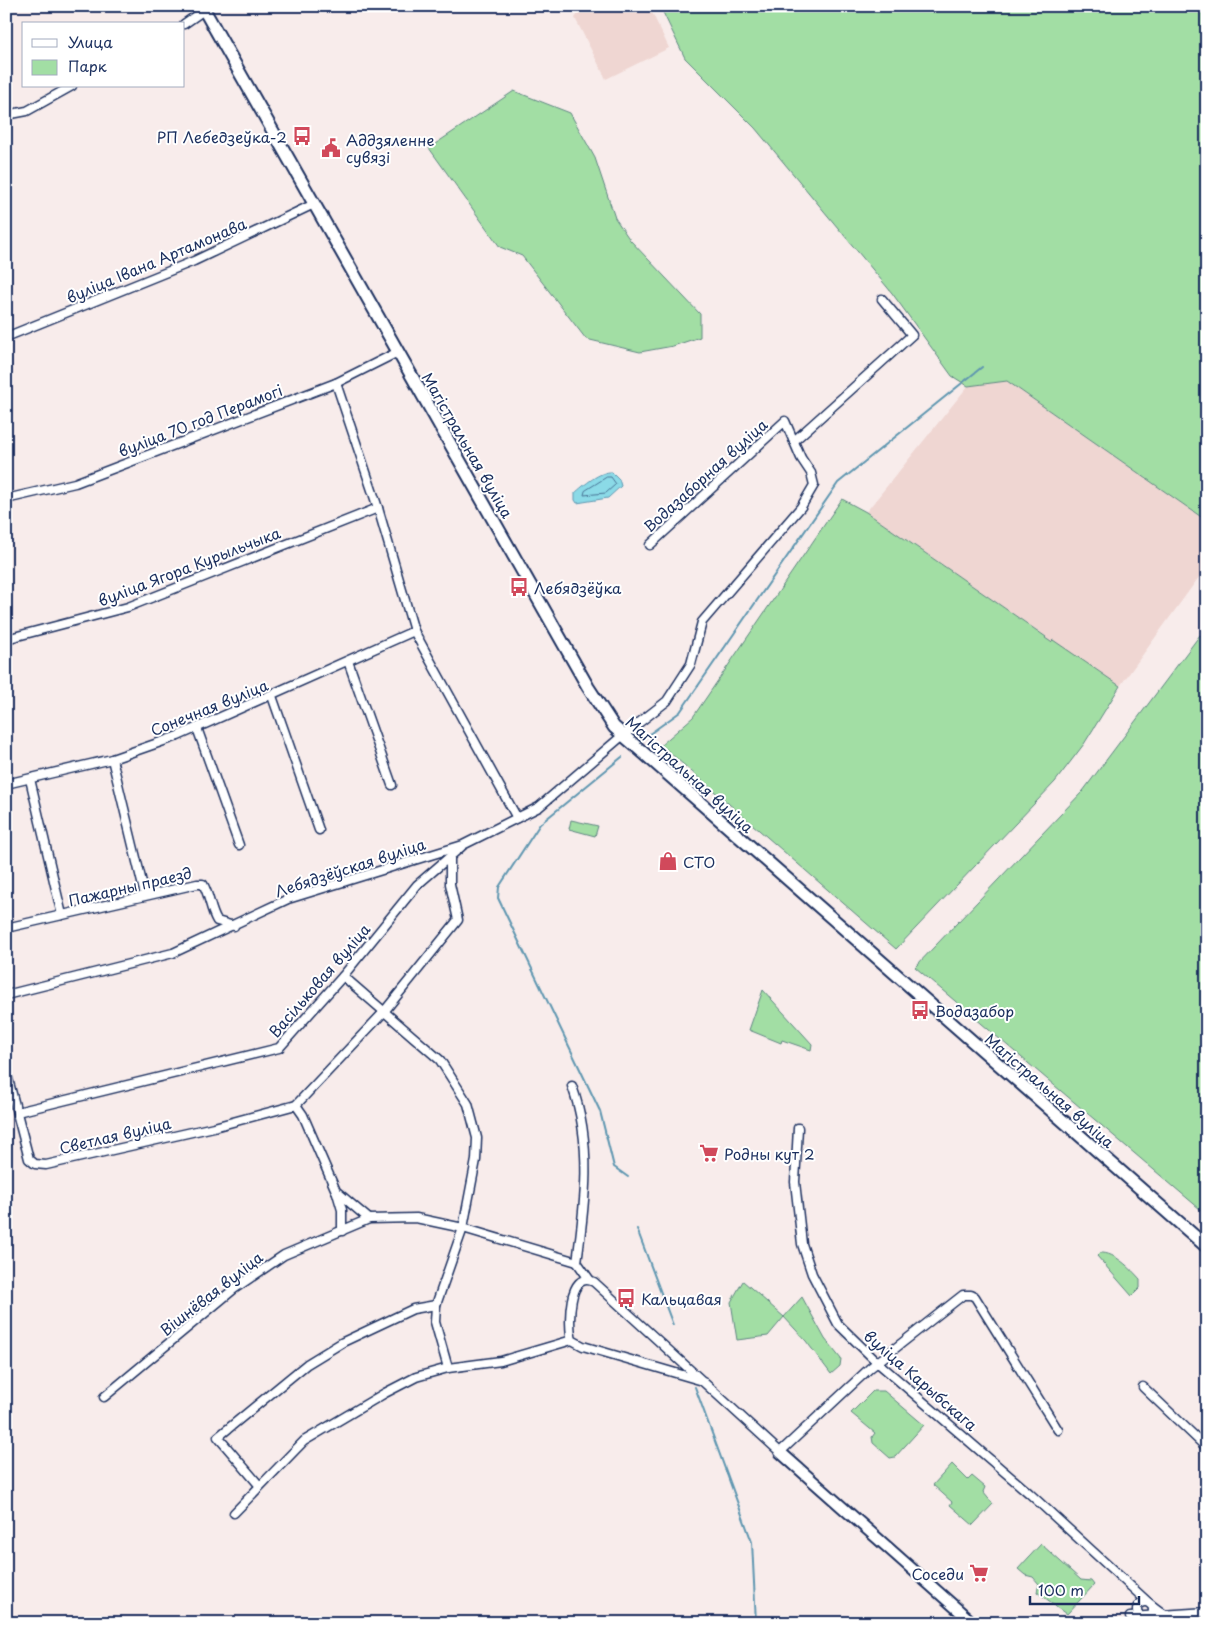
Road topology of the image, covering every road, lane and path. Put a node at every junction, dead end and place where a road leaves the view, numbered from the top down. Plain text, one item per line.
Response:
1 (203, 8) edge
2 (185, 23) edge
3 (68, 88) edge
4 (6, 114) edge
5 (314, 204) junction
6 (882, 299) dead end
7 (6, 338) edge
8 (398, 352) junction
9 (336, 383) junction
10 (794, 441) junction
11 (6, 499) edge
12 (378, 508) junction
13 (650, 545) dead end
14 (414, 631) junction
15 (6, 639) edge
16 (348, 661) junction
17 (272, 696) junction
18 (197, 728) junction
19 (622, 736) junction
20 (112, 759) junction
21 (30, 778) junction
22 (6, 784) edge
23 (392, 785) dead end
24 (517, 818) junction
25 (319, 830) dead end
26 (239, 845) dead end
27 (463, 845) junction
28 (426, 856) junction
29 (450, 858) junction
30 (432, 869) junction
31 (145, 895) junction
32 (62, 915) junction
33 (234, 926) junction
34 (6, 928) edge
35 (343, 976) junction
36 (6, 995) edge
37 (383, 1013) junction
38 (6, 1071) edge
39 (572, 1086) dead end
40 (296, 1105) junction
41 (17, 1112) junction
42 (798, 1128) dead end
43 (336, 1191) junction
44 (369, 1220) junction
45 (463, 1228) junction
46 (342, 1230) junction
47 (1207, 1247) edge
48 (576, 1262) junction
49 (588, 1279) junction
50 (436, 1305) junction
51 (572, 1340) junction
52 (877, 1362) junction
53 (448, 1368) junction
54 (703, 1382) junction
55 (1143, 1387) dead end
56 (104, 1396) dead end
57 (1058, 1430) dead end
58 (1207, 1448) edge
59 (780, 1452) junction
60 (259, 1485) junction
61 (234, 1513) dead end
62 (1138, 1593) junction
63 (1150, 1604) junction
64 (1139, 1605) junction
65 (1207, 1612) edge
66 (1166, 1616) junction
67 (1145, 1618) junction
68 (1128, 1620) edge
69 (973, 1623) edge

1 - 2 street
1 - 5 main road, Магістральная вуліца
3 - 4 street
5 - 7 street, вуліца Івана Артамонава
5 - 8 main road, Магістральная вуліца
6 - 10 street
8 - 9 street, вуліца 70 год Перамогі
8 - 19 main road, Магістральная вуліца
9 - 11 street, вуліца 70 год Перамогі
9 - 12 street
10 - 13 street, Водазаборная вуліца
10 - 19 street, Водазаборная вуліца
12 - 14 street
12 - 15 street, вуліца Ягора Курыльчыка
14 - 16 street, Сонечная вуліца
14 - 24 street
16 - 17 street, Сонечная вуліца
16 - 23 street
17 - 18 street, Сонечная вуліца
17 - 25 street
18 - 20 street, Сонечная вуліца
18 - 26 street
19 - 24 street, Лебядзёўская вуліца
19 - 47 main road, Магістральная вуліца
20 - 21 street, Сонечная вуліца
20 - 31 street
21 - 22 street, Сонечная вуліца
21 - 32 street
24 - 27 street, Лебядзёўская вуліца
27 - 28 street, Лебядзёўская вуліца
27 - 29 street, Васільковая вуліца
28 - 30 street
28 - 33 street, Лебядзёўская вуліца
29 - 30 street, Васільковая вуліца
29 - 37 street
30 - 35 street, Васільковая вуліца
31 - 32 street, Пажарны праезд
31 - 33 street, Пажарны праезд
32 - 34 street, Пажарны праезд
33 - 36 street, Лебядзёўская вуліца
35 - 37 street
35 - 41 street, Васільковая вуліца
37 - 40 street
37 - 45 street
38 - 41 street, Светлая вуліца
39 - 48 street
40 - 41 street, Светлая вуліца
40 - 43 street
42 - 52 street, вуліца Карыбскага
43 - 44 street
43 - 46 street
44 - 45 street, Вішнёвая вуліца
44 - 46 street, Вішнёвая вуліца
45 - 48 street, Вішнёвая вуліца
45 - 50 street
46 - 56 street, Вішнёвая вуліца
48 - 49 street
49 - 51 street
49 - 54 street
50 - 53 street
50 - 60 street
51 - 53 street
51 - 54 street
52 - 57 street
52 - 59 street
52 - 62 street, вуліца Карыбскага
53 - 60 street
54 - 59 street
55 - 58 street
59 - 69 street
60 - 61 street
62 - 63 street, вуліца Карыбскага
62 - 64 street
63 - 64 street
63 - 66 street, вуліца Карыбскага
63 - 67 street
64 - 67 street
64 - 68 street
65 - 66 street
66 - 67 street
67 - 68 street

